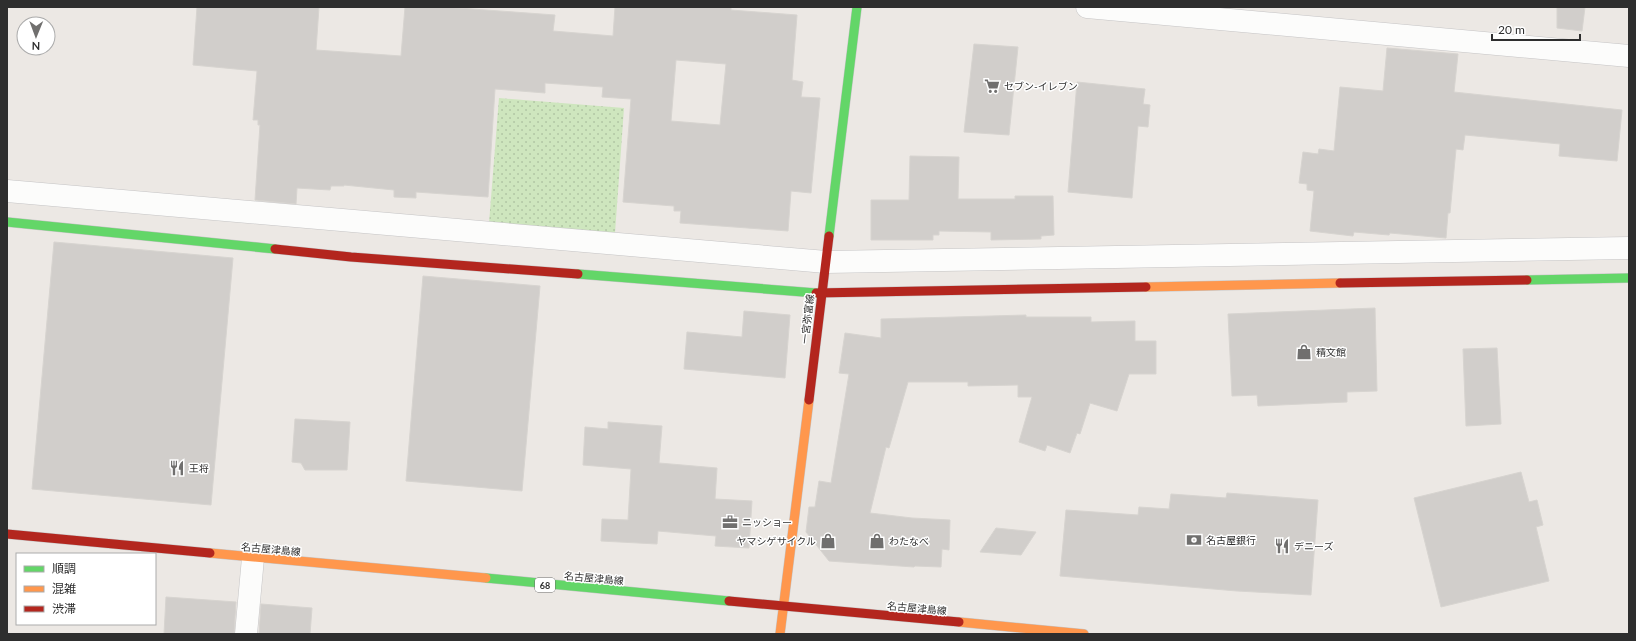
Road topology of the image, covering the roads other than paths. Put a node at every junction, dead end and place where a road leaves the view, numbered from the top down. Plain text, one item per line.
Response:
1 (857, 7) edge
2 (1087, 7) edge
3 (1629, 56) edge
4 (7, 191) edge
5 (7, 222) edge
6 (1629, 248) edge
7 (826, 262) junction
8 (1629, 278) edge
9 (821, 293) junction
10 (7, 534) edge
11 (253, 558) junction
12 (783, 607) junction
13 (246, 634) edge
14 (780, 634) edge
15 (1084, 634) edge

1 - 7 main road, 一宮弥富線
2 - 3 street
4 - 7 street
5 - 9 main road
6 - 7 street
7 - 9 main road, 一宮弥富線
8 - 9 main road
9 - 12 main road, 一宮弥富線
10 - 11 main road, 名古屋津島線 / 68
11 - 12 main road, 名古屋津島線 / 68
11 - 13 street
12 - 14 main road, 一宮弥富線
12 - 15 main road, 名古屋津島線 / 68

